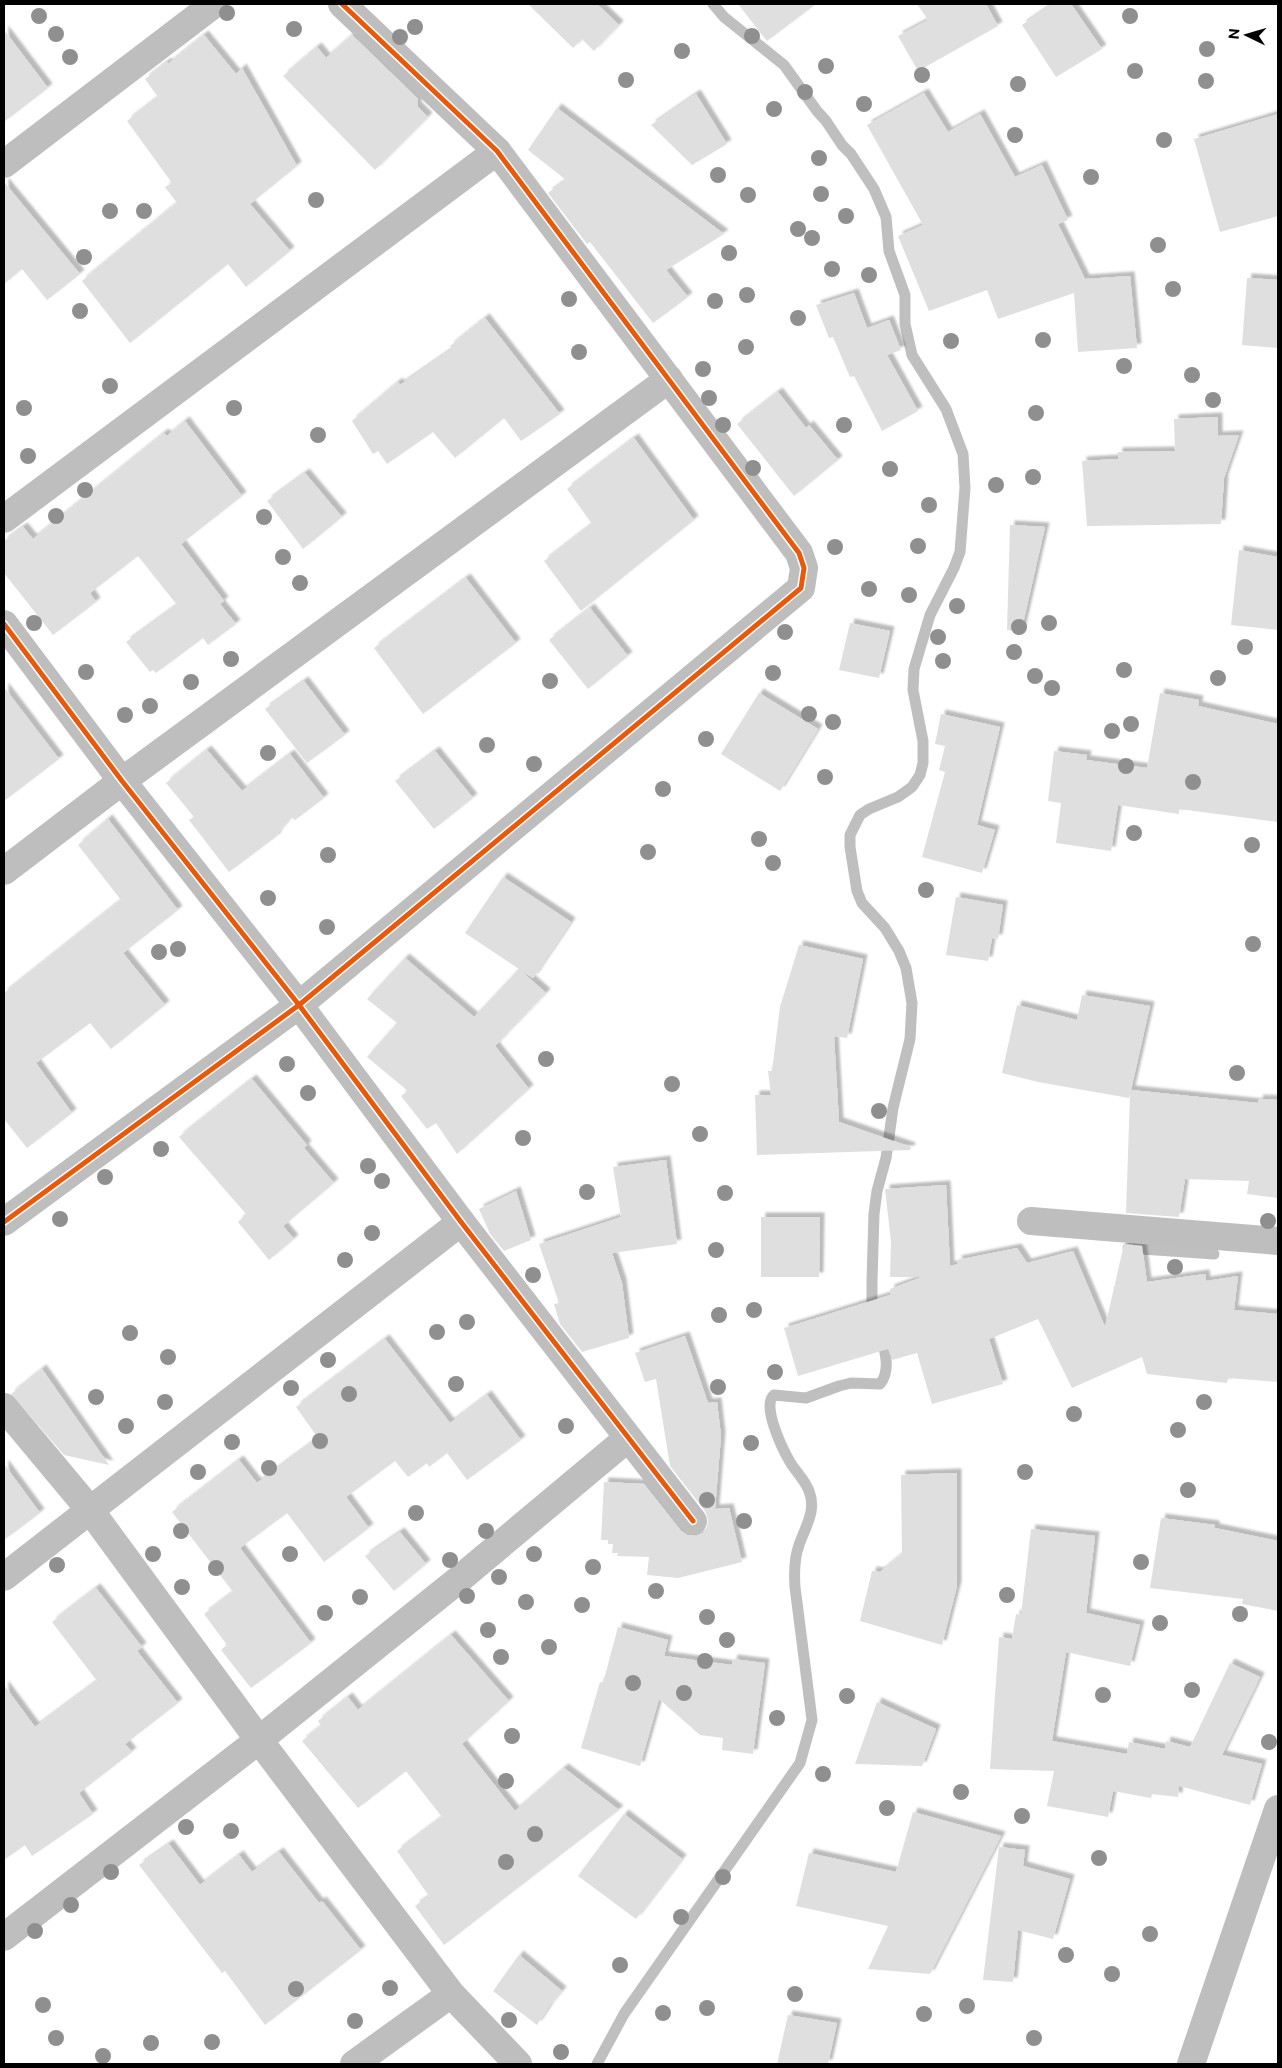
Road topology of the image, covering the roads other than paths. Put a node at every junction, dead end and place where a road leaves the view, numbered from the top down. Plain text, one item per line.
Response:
1 (214, 4) edge
2 (342, 4) edge
3 (497, 152) junction
4 (4, 164) edge
5 (668, 378) junction
6 (4, 519) edge
7 (4, 624) edge
8 (122, 780) junction
9 (4, 871) edge
10 (298, 1006) junction
11 (1031, 1221) dead end
12 (4, 1222) edge
13 (461, 1222) junction
14 (1278, 1241) edge
15 (4, 1407) edge
16 (628, 1438) junction
17 (90, 1510) junction
18 (693, 1521) dead end
19 (4, 1578) edge
20 (259, 1740) junction
21 (1278, 1809) edge
22 (4, 1937) edge
23 (451, 1994) junction
24 (354, 2064) edge
25 (518, 2064) edge
26 (1191, 2064) edge

1 - 4 street
2 - 3 street
3 - 5 street
3 - 6 street
5 - 8 street
5 - 10 street
7 - 8 street
8 - 9 street
8 - 10 street
10 - 12 street
10 - 13 street
11 - 14 street
13 - 16 street
13 - 17 street
15 - 17 street
16 - 18 street
16 - 20 street
17 - 19 street
17 - 20 street
20 - 22 street
20 - 23 street
21 - 26 street
23 - 24 street
23 - 25 street

